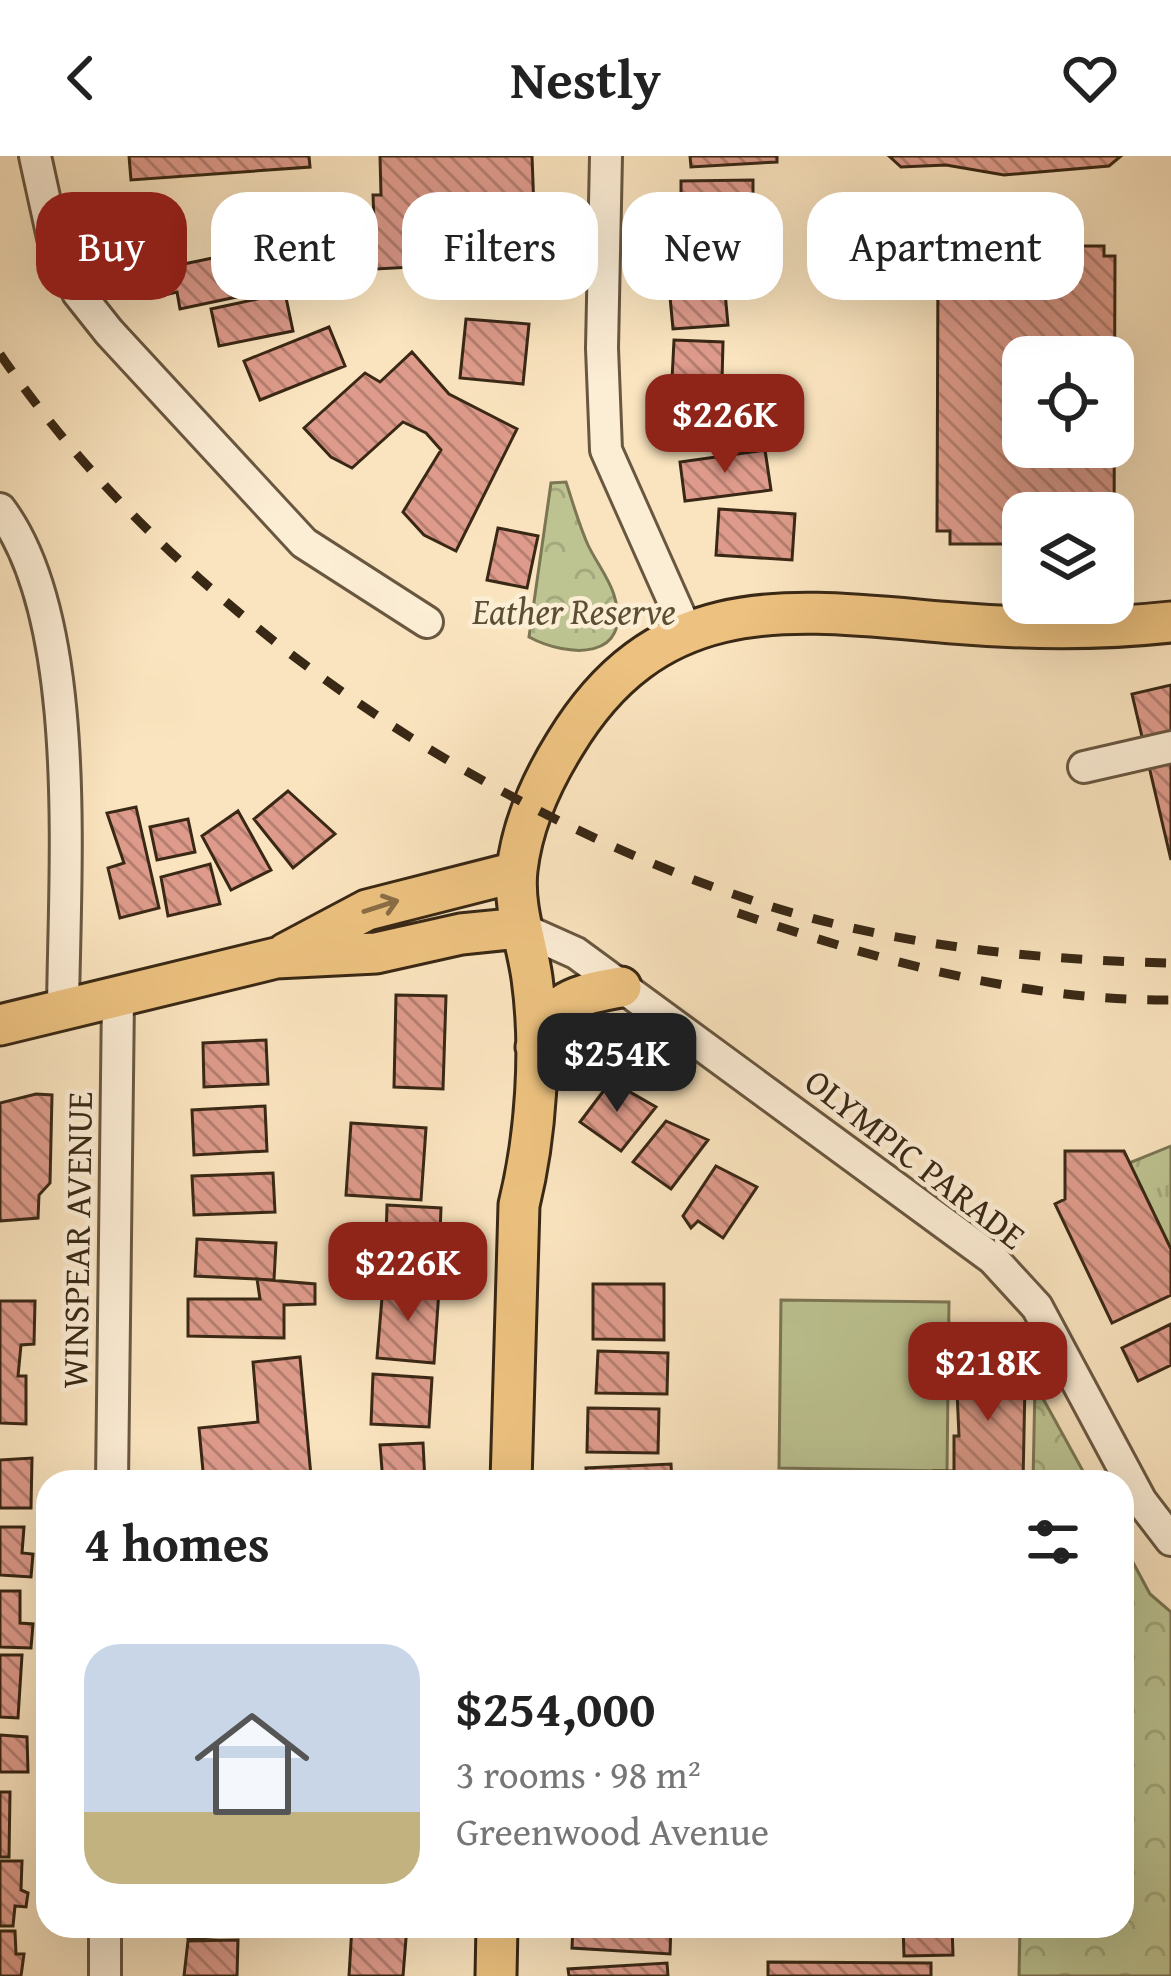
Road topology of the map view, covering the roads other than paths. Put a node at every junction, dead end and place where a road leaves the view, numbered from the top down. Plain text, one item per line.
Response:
1 (35, 156) edge
2 (606, 156) edge
3 (0, 509) edge
4 (427, 622) dead end
5 (1171, 622) edge
6 (687, 632) junction
7 (1171, 747) edge
8 (1084, 767) dead end
9 (516, 872) junction
10 (520, 928) junction
11 (276, 958) junction
12 (621, 987) junction
13 (118, 998) junction
14 (63, 1011) junction
15 (0, 1025) edge
16 (534, 1057) junction
17 (519, 1204) junction
18 (112, 1470) edge
19 (511, 1470) edge
20 (1124, 1470) edge
21 (1134, 1488) edge
22 (1171, 1540) edge
23 (105, 1938) edge
24 (497, 1938) edge
25 (105, 1976) edge
26 (496, 1976) edge

1 - 4 street
2 - 6 street
3 - 14 street
5 - 6 main road
6 - 9 main road
7 - 8 street
9 - 10 main road
11 -> 9 main road
10 - 11 main road
10 - 12 street, OLYMPIC PARADE
10 - 16 main road
10 - 17 main road
11 - 13 main road
12 - 16 main road
12 - 20 street, OLYMPIC PARADE
13 - 14 main road
13 - 18 street, WINSPEAR AVENUE
14 - 15 main road
16 - 17 main road
17 - 19 main road
21 - 22 street, OLYMPIC PARADE
23 - 25 street
24 - 26 main road

